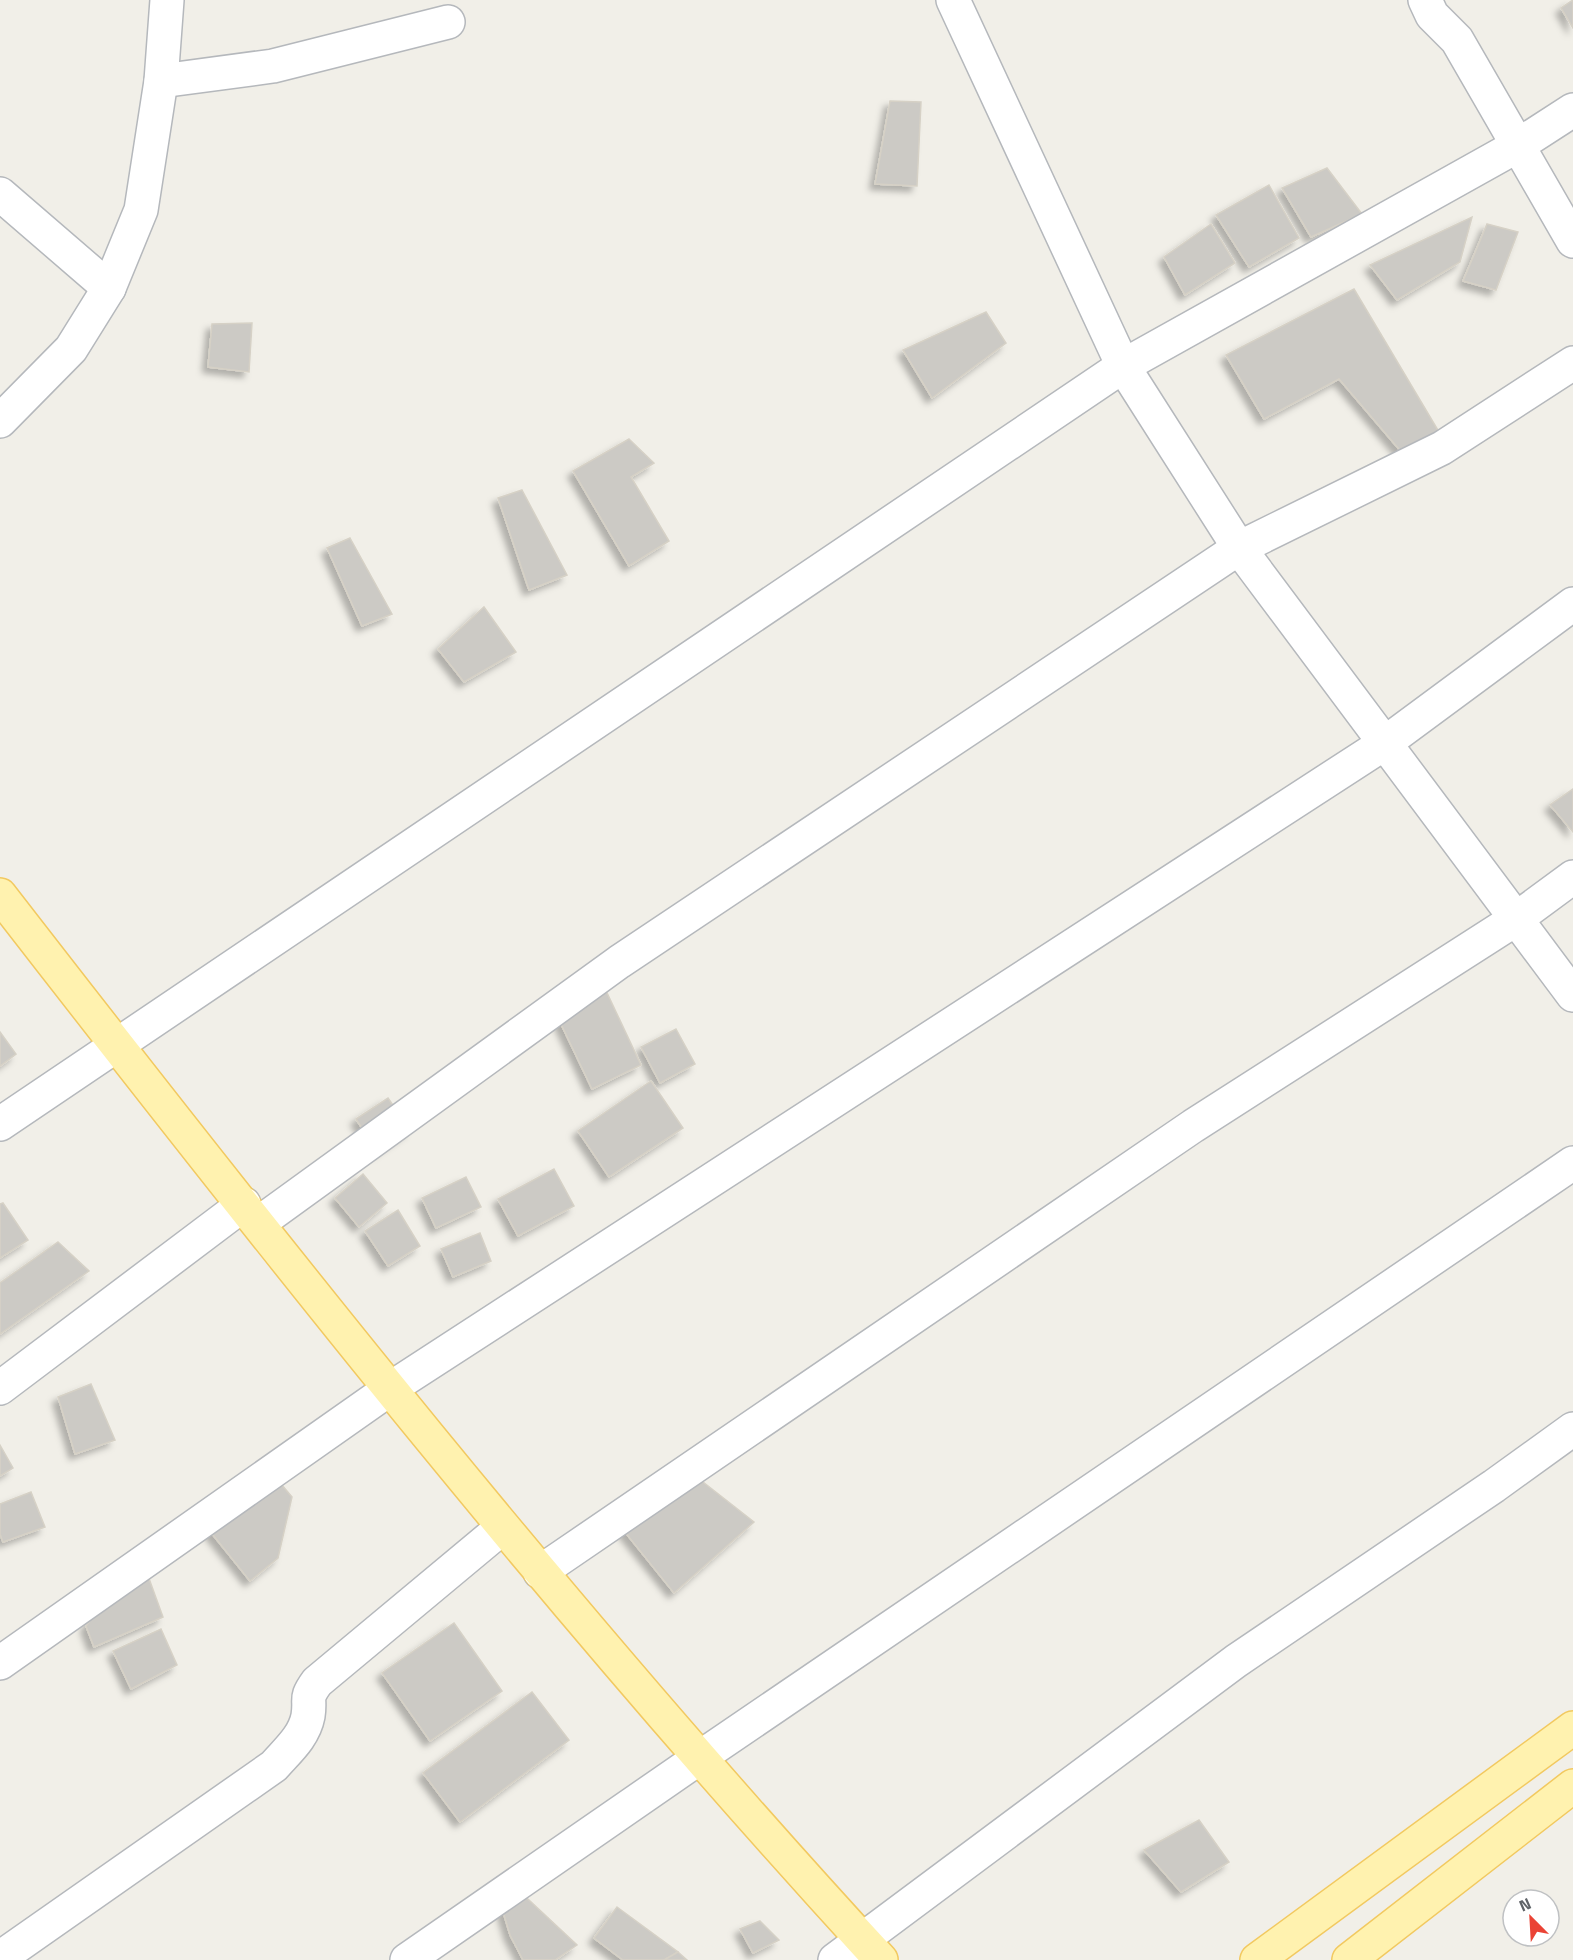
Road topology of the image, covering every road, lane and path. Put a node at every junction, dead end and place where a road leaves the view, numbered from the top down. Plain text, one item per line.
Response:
1 (167, 0) edge
2 (953, 0) edge
3 (1425, 0) edge
4 (448, 22) dead end
5 (161, 81) junction
6 (1573, 110) edge
7 (1518, 146) junction
8 (0, 194) edge
9 (1573, 241) edge
10 (109, 288) junction
11 (1573, 363) edge
12 (1123, 366) junction
13 (0, 421) edge
14 (1239, 548) junction
15 (1573, 604) edge
16 (1385, 743) junction
17 (1573, 876) edge
18 (0, 896) edge
19 (1516, 919) junction
20 (1573, 995) edge
21 (116, 1044) junction
22 (0, 1124) edge
23 (1573, 1163) edge
24 (252, 1214) junction
25 (0, 1388) edge
26 (391, 1389) junction
27 (1573, 1429) edge
28 (503, 1527) junction
29 (540, 1572) junction
30 (0, 1663) edge
31 (1573, 1728) edge
32 (699, 1758) junction
33 (1573, 1786) edge
34 (872, 1950) edge
35 (0, 1958) edge
36 (407, 1960) edge
37 (835, 1960) edge
38 (1257, 1960) edge
39 (1349, 1960) edge

1 - 5 street
2 - 12 street
3 - 7 street
4 - 5 street
5 - 10 street
6 - 7 street
7 - 9 street
7 - 12 street
8 - 10 street
10 - 13 street
11 - 14 street
12 - 14 street
12 - 21 street
14 - 16 street
14 - 24 street
15 - 16 street
16 - 19 street
16 - 26 street
17 - 19 street
18 - 21 main road
19 - 20 street
19 - 29 street
21 - 22 street
21 - 24 main road
23 - 32 street
24 - 25 street
24 - 26 main road
26 - 28 main road
26 - 30 street
27 - 34 street
28 - 29 main road
28 - 35 street
29 - 32 main road
31 - 38 main road
32 - 34 main road
32 - 36 street
33 - 39 main road
34 - 37 street

